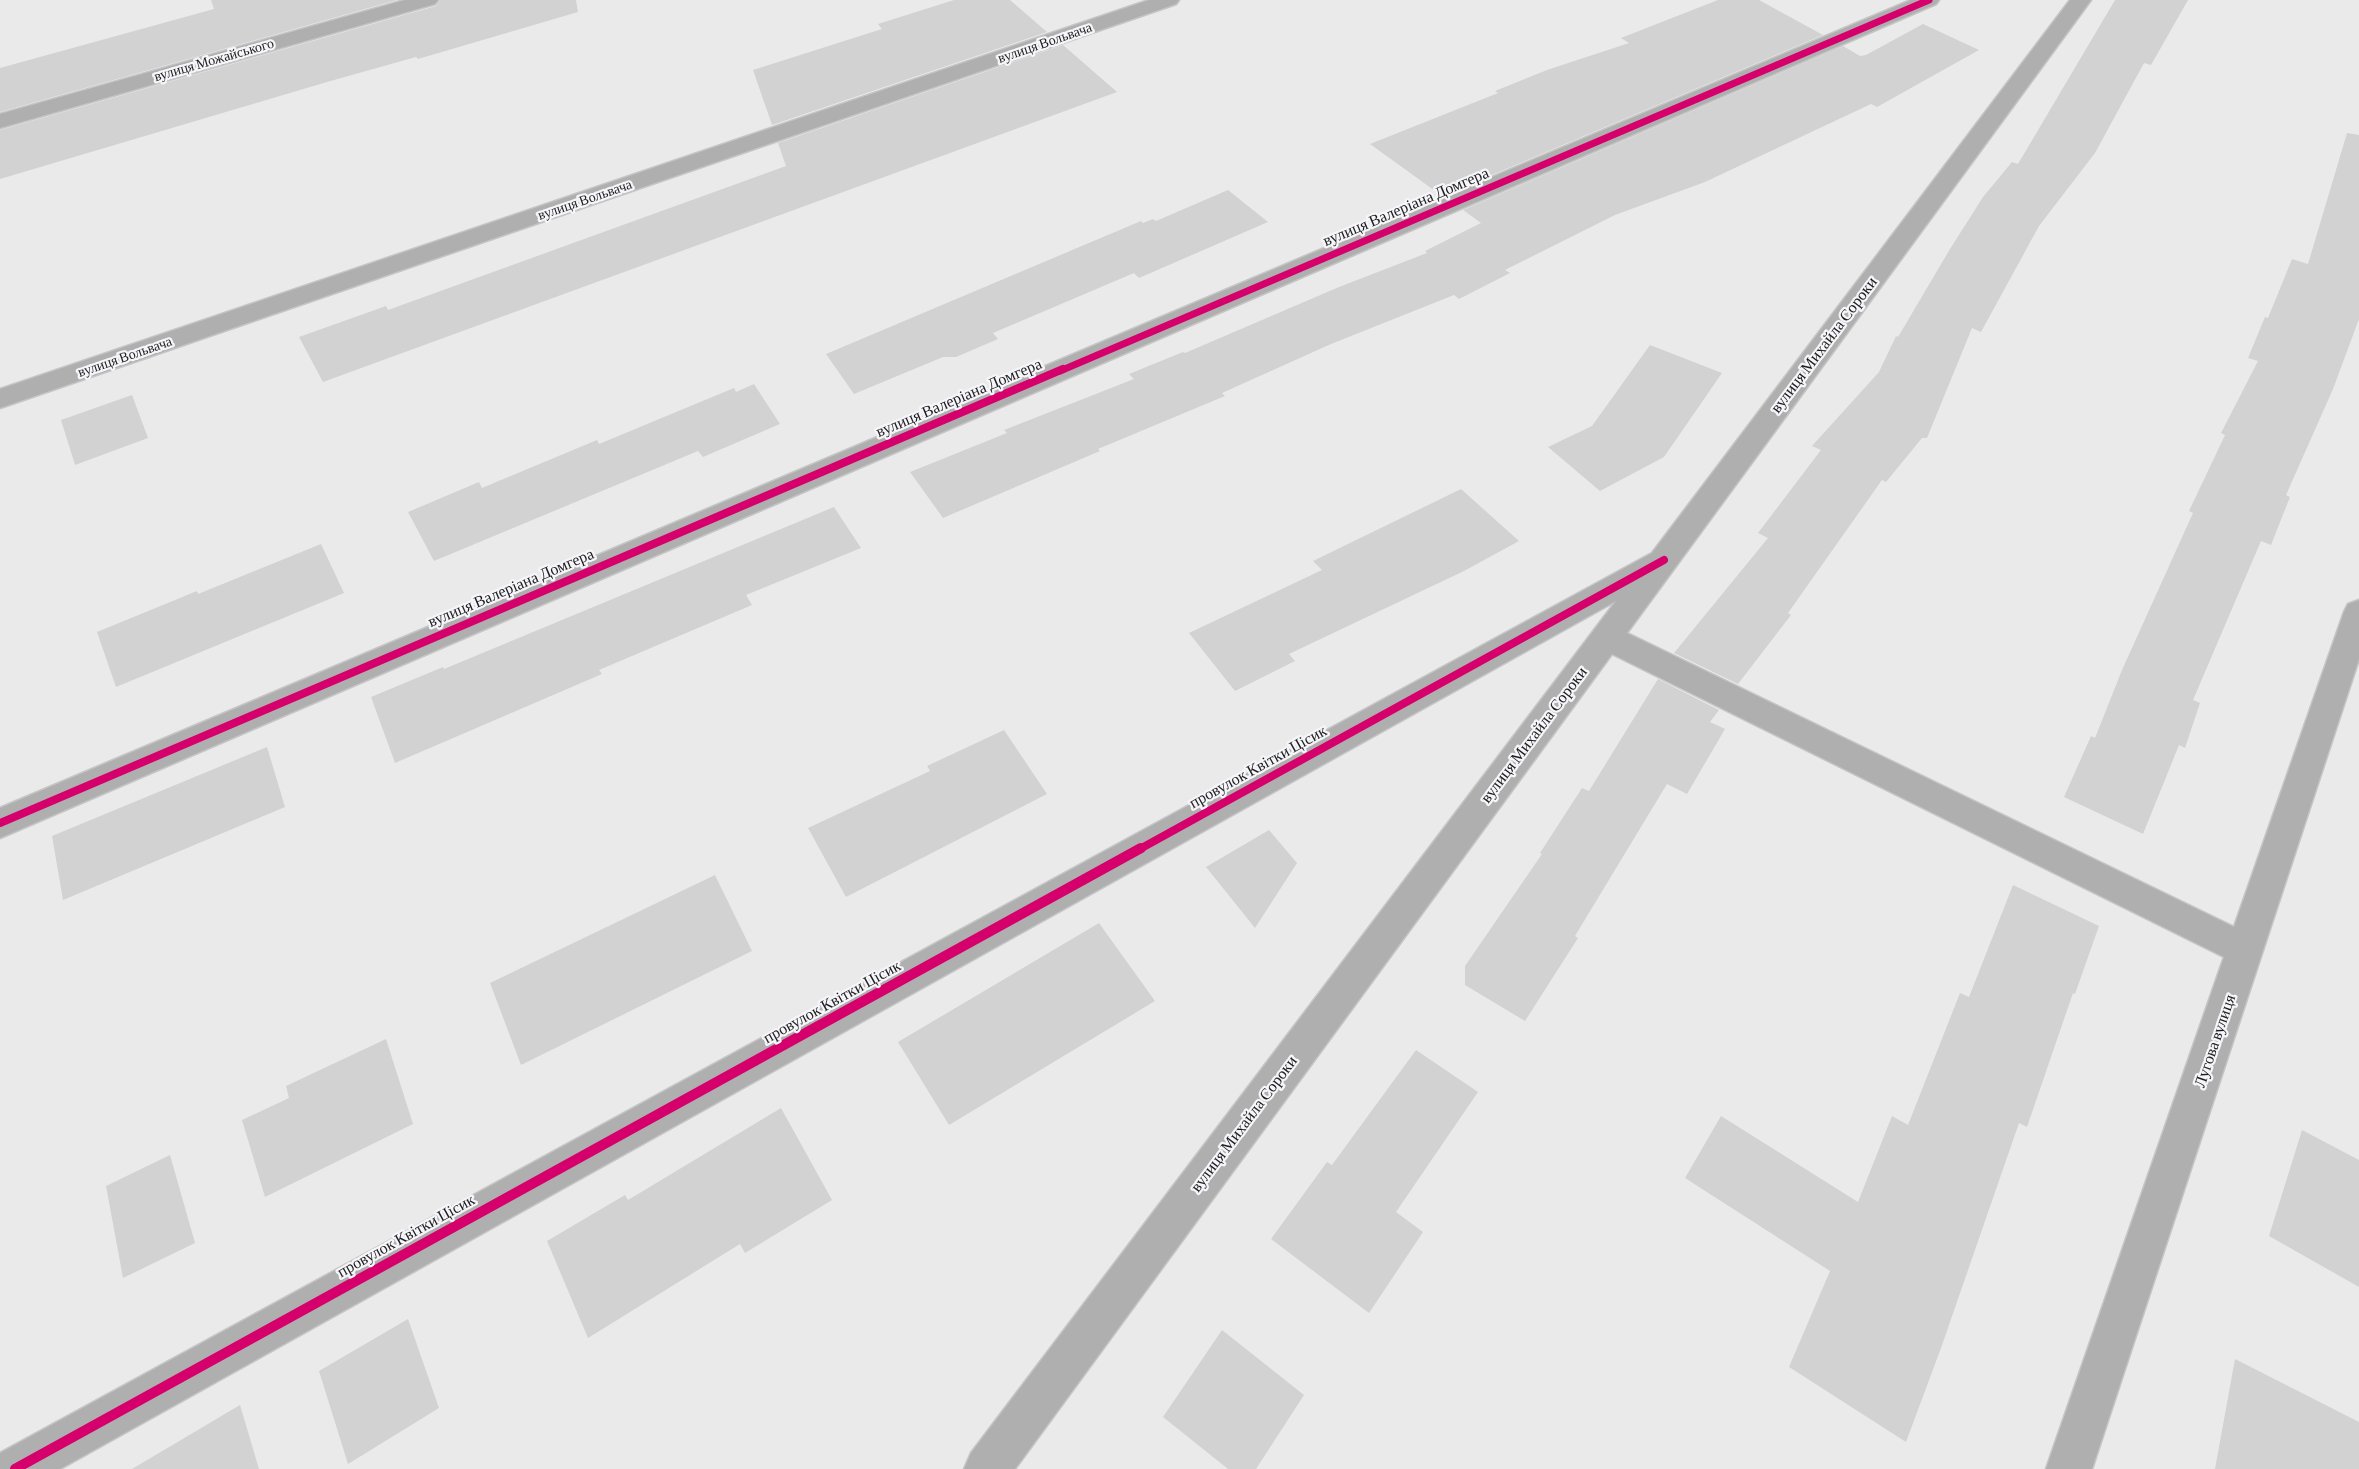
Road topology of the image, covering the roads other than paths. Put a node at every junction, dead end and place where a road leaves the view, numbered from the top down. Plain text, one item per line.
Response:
1 (428, 0) edge
2 (1169, 0) edge
3 (1929, 0) edge
4 (2081, 0) edge
5 (0, 121) edge
6 (0, 399) edge
7 (1664, 560) junction
8 (2359, 612) edge
9 (1606, 637) junction
10 (0, 823) edge
11 (2246, 950) junction
12 (15, 1469) edge
13 (987, 1469) edge
14 (2069, 1469) edge

1 - 5 street, вулиця Можайського
2 - 6 street, вулиця Вольвача
3 - 10 street, вулиця Валеріана Домгера
4 - 7 street, вулиця Михайла Сороки
7 - 9 street, вулиця Михайла Сороки
7 - 12 street, провулок Квітки Цісик
8 - 11 street, Лугова вулиця
9 - 11 street
9 - 13 street, вулиця Михайла Сороки
11 - 14 street, Лугова вулиця

